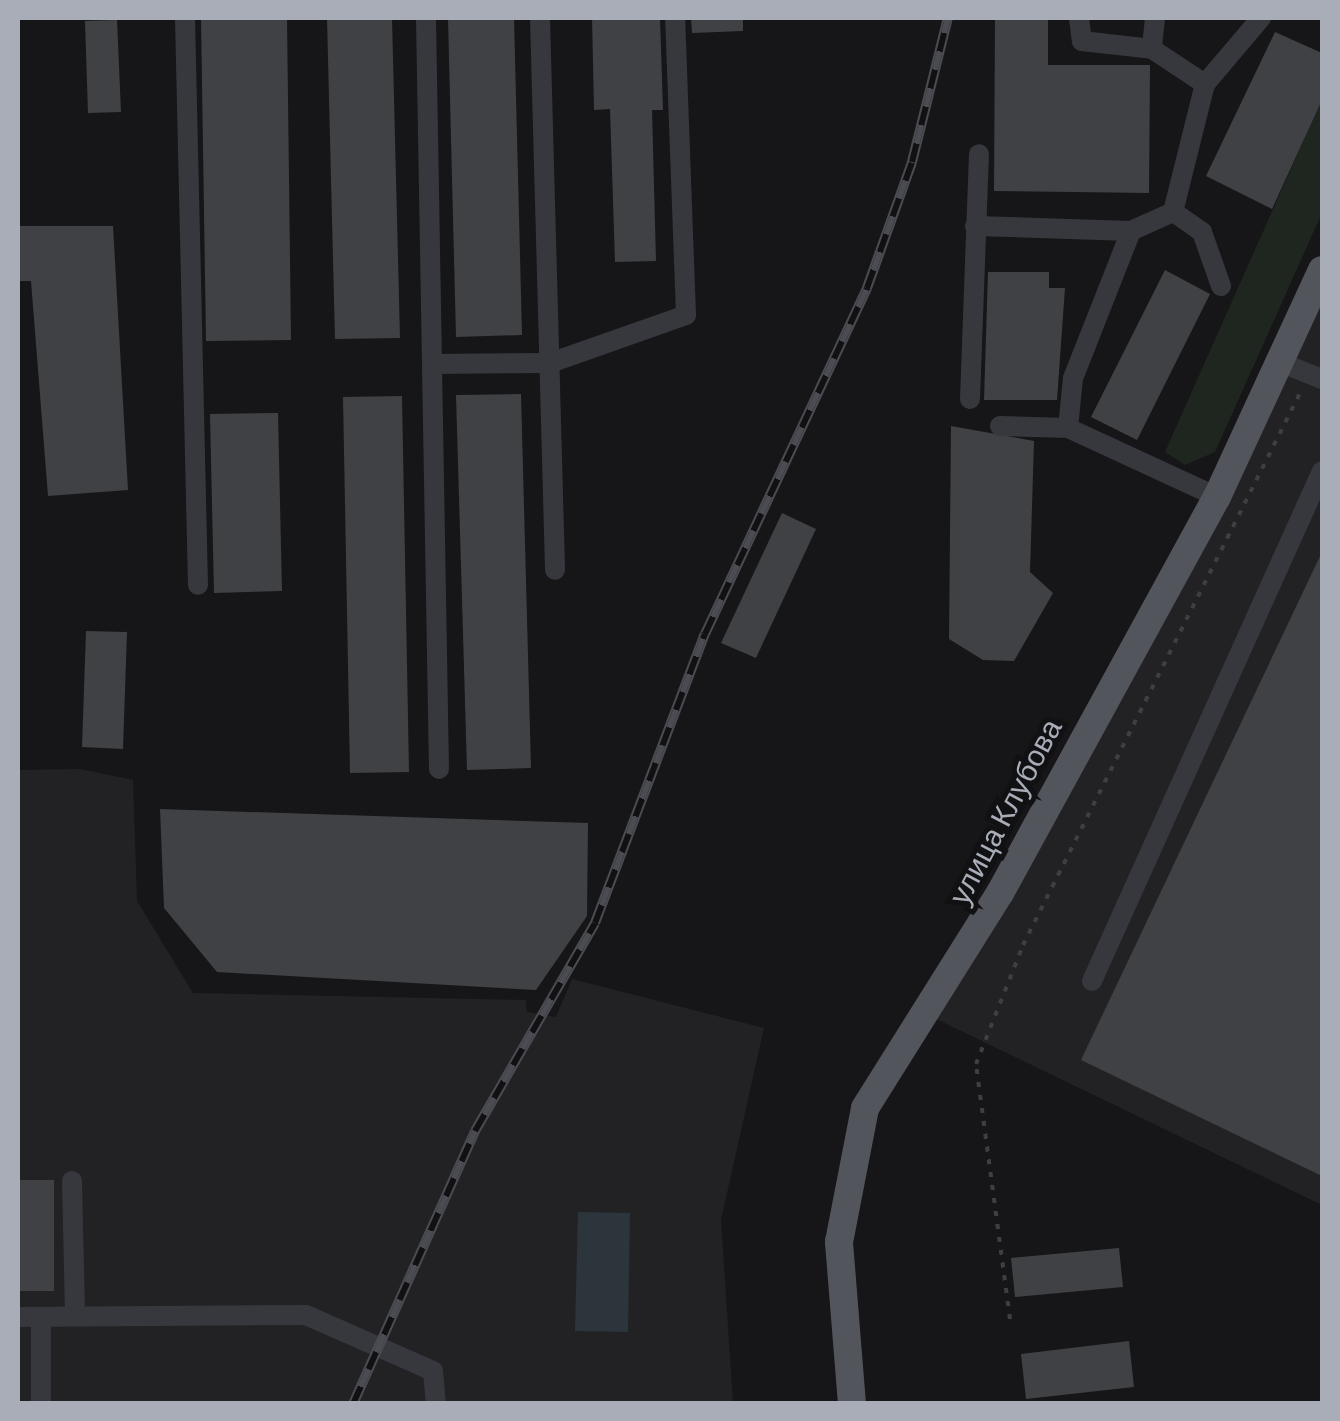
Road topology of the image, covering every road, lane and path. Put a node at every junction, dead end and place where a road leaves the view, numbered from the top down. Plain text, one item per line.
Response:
1 (184, 18) edge
2 (426, 18) edge
3 (540, 18) edge
4 (676, 18) edge
5 (1079, 18) edge
6 (1154, 18) edge
7 (1261, 18) edge
8 (1152, 49) junction
9 (1204, 84) junction
10 (980, 154) dead end
11 (1173, 212) junction
12 (975, 226) junction
13 (1131, 232) junction
14 (1322, 270) edge
15 (1220, 286) dead end
16 (1282, 363) junction
17 (432, 364) junction
18 (550, 364) junction
19 (1318, 377) edge
20 (970, 398) dead end
21 (1000, 426) dead end
22 (1068, 428) junction
23 (1322, 471) edge
24 (1217, 497) junction
25 (555, 570) dead end
26 (198, 585) dead end
27 (439, 769) dead end
28 (1092, 981) dead end
29 (72, 1181) dead end
30 (75, 1315) junction
31 (41, 1316) junction
32 (18, 1317) edge
33 (1010, 1318) dead end
34 (41, 1404) edge
35 (436, 1404) edge
36 (852, 1404) edge

1 - 26 lane
2 - 17 lane
3 - 18 lane
4 - 18 lane
5 - 8 lane
6 - 8 lane
7 - 9 lane
8 - 9 lane
9 - 11 lane
10 - 12 lane
11 - 13 lane
11 - 15 lane
12 - 13 lane
12 - 20 lane
13 - 22 lane
14 - 16 main road, улица Клубова
16 - 19 lane
16 - 24 main road, улица Клубова
17 - 18 lane
17 - 27 lane
18 - 25 lane
19 - 33 path
21 - 22 lane
22 - 24 lane
23 - 28 lane
24 - 36 main road, улица Клубова
29 - 30 lane
30 - 31 lane
30 - 35 lane
31 - 32 lane
31 - 34 lane

